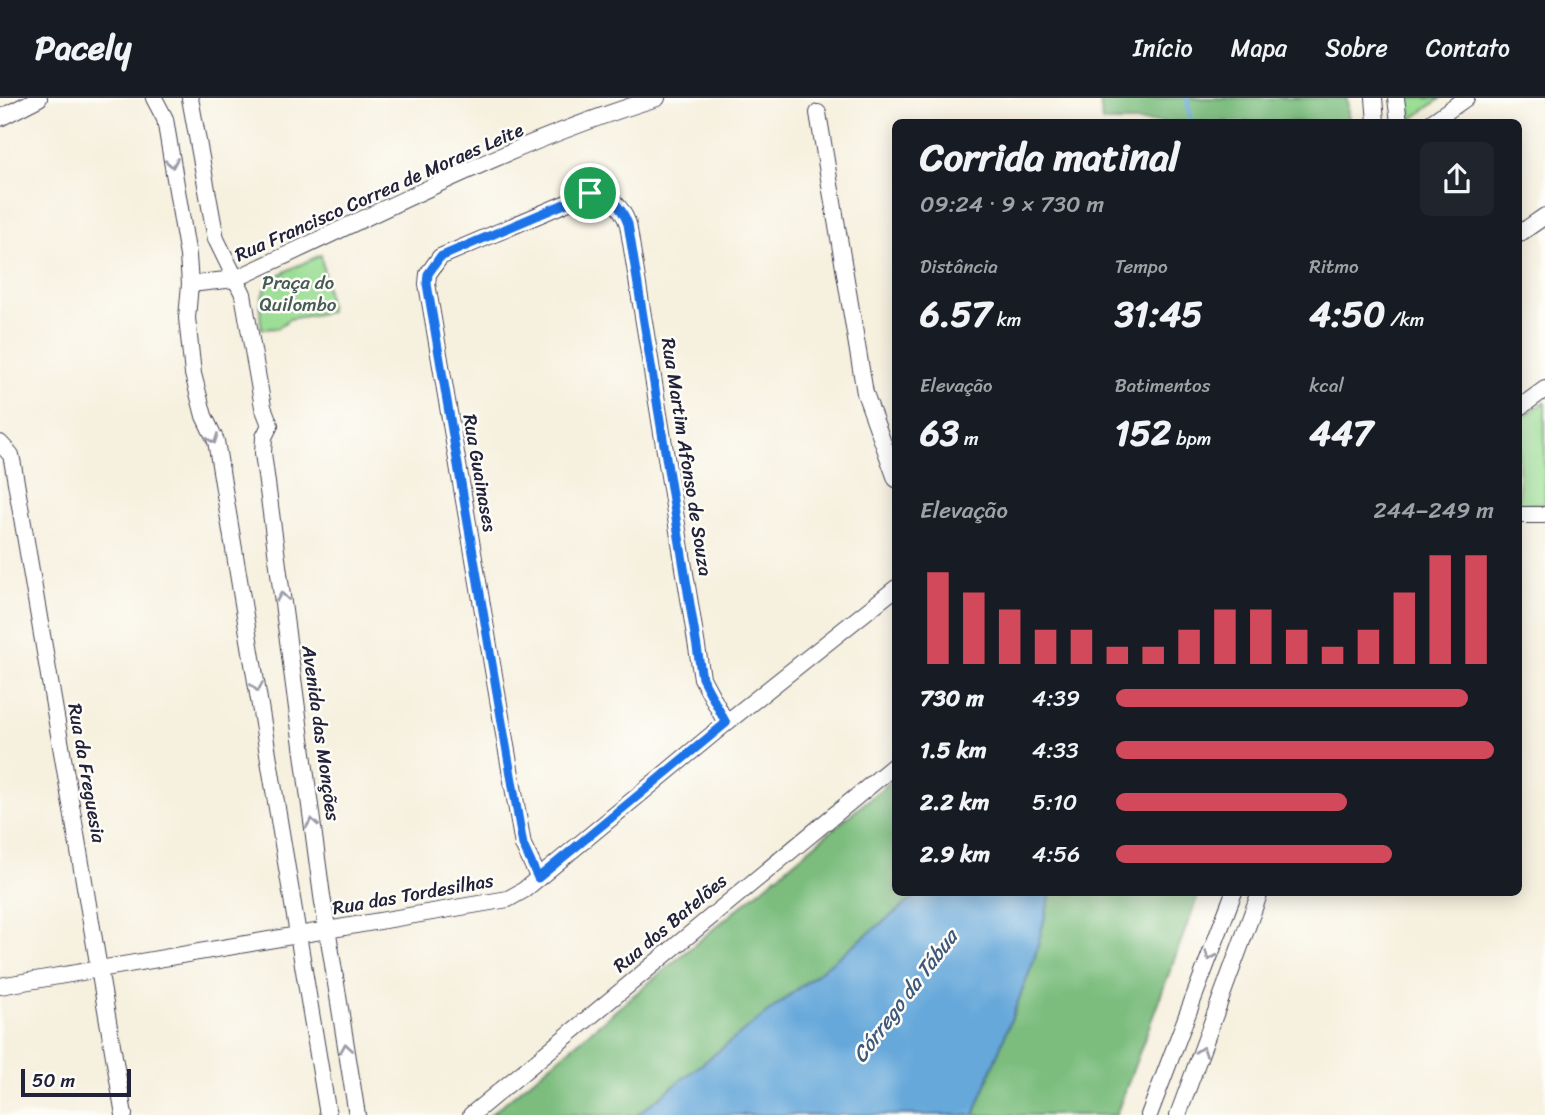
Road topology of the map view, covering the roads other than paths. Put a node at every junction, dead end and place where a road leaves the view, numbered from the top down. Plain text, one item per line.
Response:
1 (39, 98) edge
2 (153, 98) edge
3 (190, 98) edge
4 (657, 98) edge
5 (1374, 98) edge
6 (1396, 98) edge
7 (1466, 98) edge
8 (620, 103) edge
9 (818, 113) dead end
10 (0, 118) edge
11 (1376, 119) edge
12 (1399, 119) edge
13 (1436, 119) edge
14 (610, 198) joint
15 (1545, 216) edge
16 (1522, 232) edge
17 (235, 279) junction
18 (190, 284) junction
19 (1545, 389) edge
20 (1522, 406) edge
21 (0, 443) edge
22 (892, 468) edge
23 (1522, 515) edge
24 (1545, 515) edge
25 (892, 591) edge
26 (726, 723) junction
27 (892, 767) edge
28 (538, 878) junction
29 (1232, 896) edge
30 (1259, 896) edge
31 (328, 931) junction
32 (298, 936) junction
33 (98, 967) junction
34 (0, 986) edge
35 (1159, 1089) junction
36 (1181, 1108) edge
37 (124, 1115) edge
38 (328, 1115) edge
39 (357, 1115) edge
40 (471, 1115) edge
41 (1149, 1115) edge

1 - 10 street
2 -> 18 street
3 - 17 street, Avenida das Monções
4 - 8 street, Rua Francisco Correa de Moraes Leite
5 - 11 street
6 - 12 street
7 - 13 street
8 - 17 street, Rua Francisco Correa de Moraes Leite
9 - 22 street
14 - 26 street, Rua Martim Afonso de Souza
14 - 28 street, Rua Guainases
15 - 16 street
17 - 18 street, Rua Francisco Correa de Moraes Leite
31 -> 17 street, Avenida das Monções
18 -> 32 street
19 - 20 street
21 - 33 street, Rua da Freguesia
23 - 24 street
25 - 26 street, Rua das Tordesilhas
26 - 28 street, Rua das Tordesilhas
27 - 40 street, Rua dos Batelões
28 - 31 street, Rua das Tordesilhas
29 -> 35 street
36 -> 30 street
31 - 32 street, Rua das Tordesilhas
39 -> 31 street, Avenida das Monções
32 - 33 street, Rua das Tordesilhas
32 - 38 street
33 - 34 street, Rua das Tordesilhas
33 - 37 street, Rua da Freguesia
35 - 36 street
35 - 41 street

